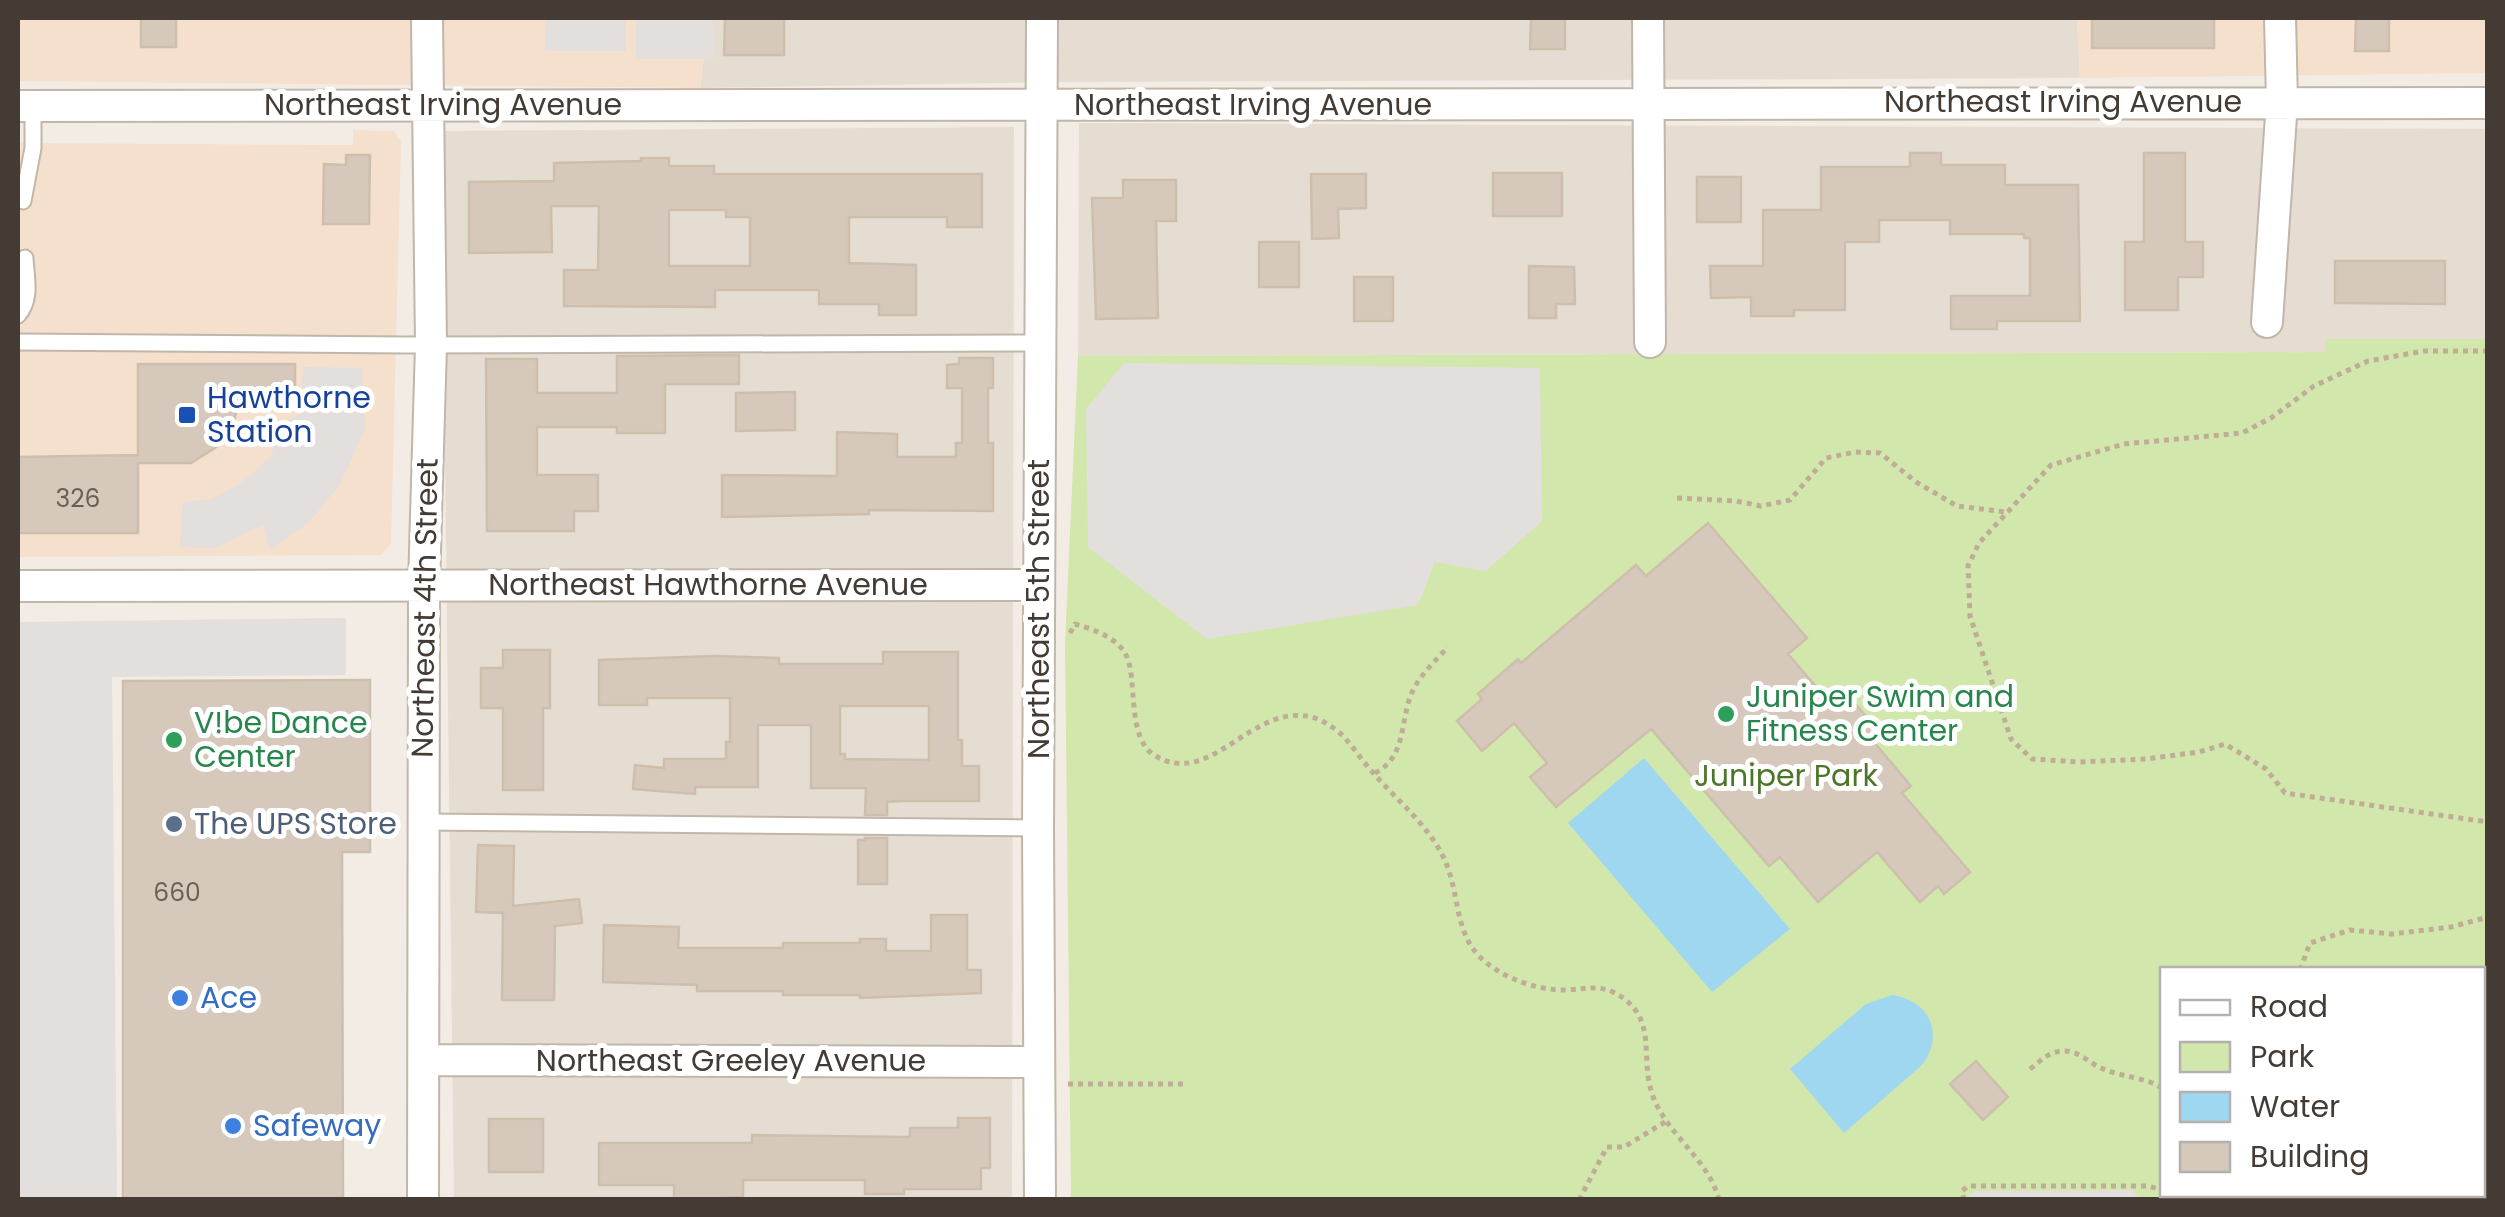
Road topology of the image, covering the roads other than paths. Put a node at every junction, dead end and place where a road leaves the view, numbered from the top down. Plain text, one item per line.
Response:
1 (427, 18) edge
2 (1042, 18) edge
3 (1648, 18) edge
4 (2280, 18) edge
5 (2282, 101) junction
6 (2488, 102) edge
7 (1041, 104) junction
8 (1648, 104) junction
9 (426, 105) junction
10 (25, 106) edge
11 (23, 201) dead end
12 (24, 258) dead end
13 (18, 314) edge
14 (2267, 322) dead end
15 (18, 342) edge
16 (1042, 342) junction
17 (1650, 342) dead end
18 (430, 345) junction
19 (424, 585) junction
20 (1039, 585) junction
21 (18, 586) edge
22 (422, 822) junction
23 (1038, 828) junction
24 (424, 1060) junction
25 (1038, 1062) junction
26 (423, 1200) edge
27 (1040, 1200) edge

1 - 9 street, Northeast 4th Street
2 - 7 street, Northeast 5th Street
3 - 8 street
4 - 5 street
5 - 6 street, Northeast Irving Avenue
5 - 8 street, Northeast Irving Avenue
5 - 14 street
7 - 8 street, Northeast Irving Avenue
7 - 9 street, Northeast Irving Avenue
7 - 16 street, Northeast 5th Street
8 - 17 street
9 - 10 street, Northeast Irving Avenue
9 - 18 street, Northeast 4th Street
10 - 11 lane
12 - 13 lane
15 - 18 lane
16 - 18 lane
16 - 20 street, Northeast 5th Street
18 - 19 street, Northeast 4th Street
19 - 20 street, Northeast Hawthorne Avenue
19 - 21 street, Northeast Hawthorne Avenue
19 - 22 street, Northeast 4th Street
20 - 23 street, Northeast 5th Street
22 - 23 lane
22 - 24 street, Northeast 4th Street
23 - 25 street, Northeast 5th Street
24 - 25 street, Northeast Greeley Avenue
24 - 26 street, Northeast 4th Street
25 - 27 street, Northeast 5th Street

